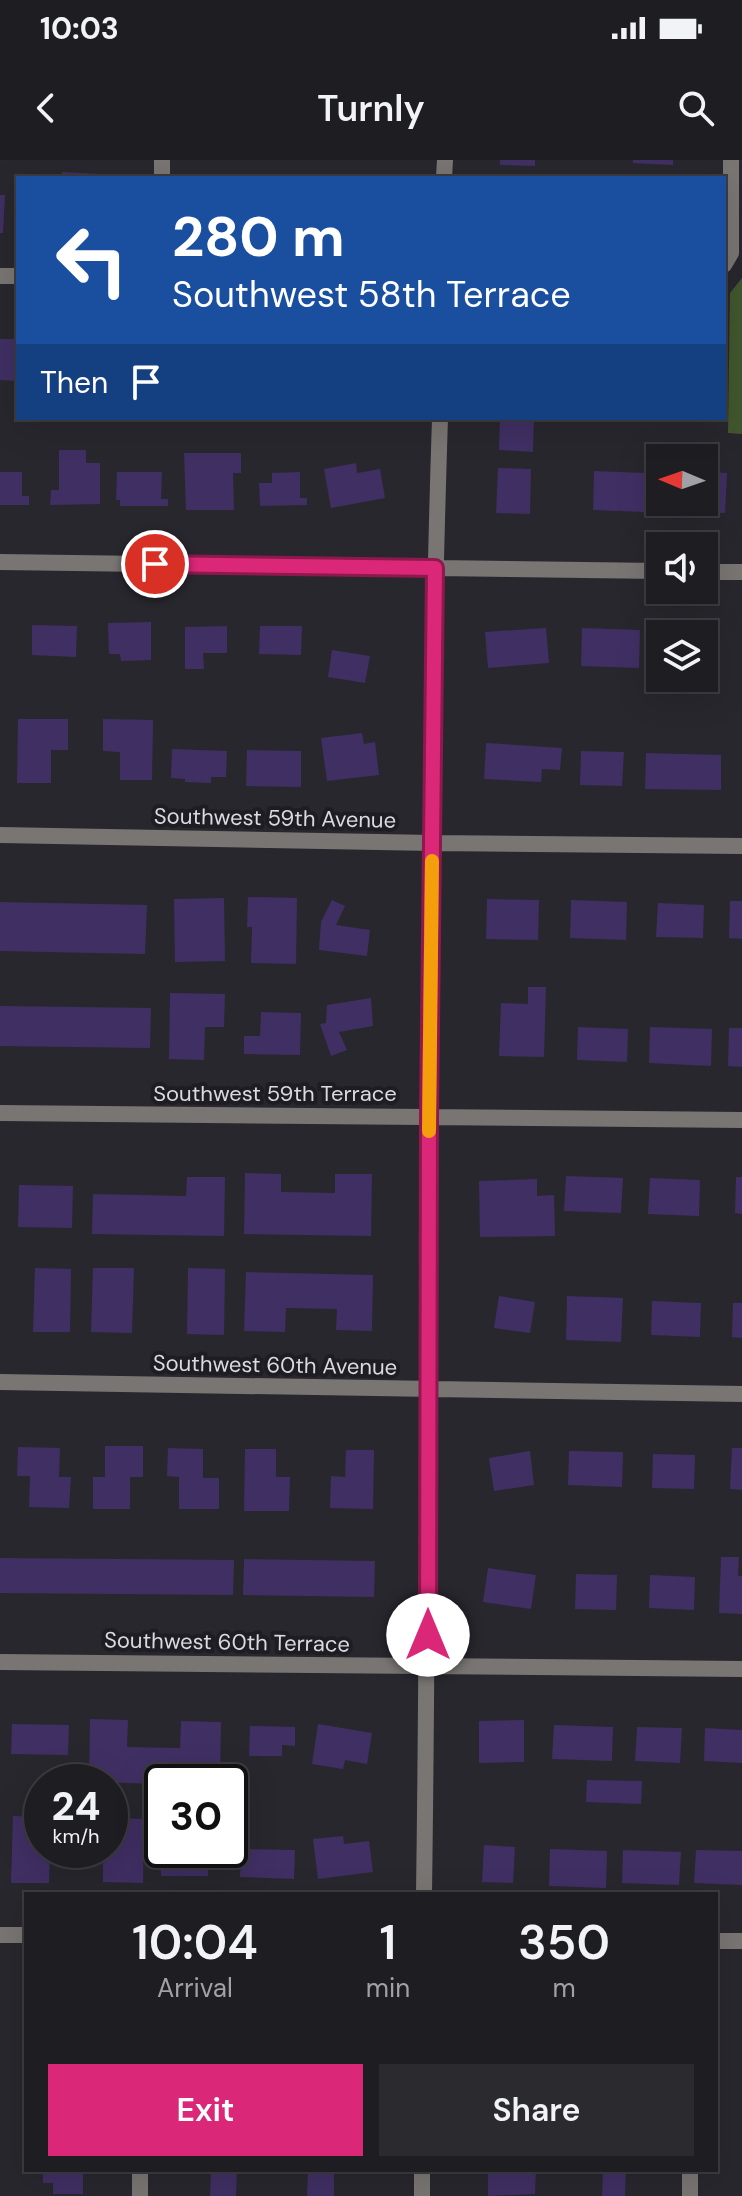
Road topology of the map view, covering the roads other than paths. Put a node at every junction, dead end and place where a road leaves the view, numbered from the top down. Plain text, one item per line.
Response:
1 (731, 160) edge
2 (726, 262) edge
3 (440, 420) edge
4 (0, 562) edge
5 (435, 568) junction
6 (646, 571) edge
7 (718, 572) edge
8 (742, 572) edge
9 (0, 835) edge
10 (433, 843) junction
11 (742, 846) edge
12 (0, 1113) edge
13 (429, 1117) junction
14 (742, 1120) edge
15 (0, 1382) edge
16 (428, 1390) junction
17 (742, 1394) edge
18 (0, 1662) edge
19 (427, 1666) junction
20 (742, 1669) edge
21 (424, 1892) edge
22 (0, 1935) edge
23 (24, 1935) edge
24 (718, 1941) edge
25 (742, 1941) edge
26 (140, 2172) edge
27 (422, 2172) edge
28 (690, 2172) edge
29 (140, 2196) edge
30 (422, 2196) edge
31 (690, 2196) edge

1 - 2 street
3 - 5 street
4 - 5 street
5 - 6 street
5 - 10 street
7 - 8 street
9 - 10 street, Southwest 59th Avenue
10 - 11 street, Southwest 59th Avenue
10 - 13 street
12 - 13 street, Southwest 59th Terrace
13 - 14 street, Southwest 59th Terrace
13 - 16 street
15 - 16 street, Southwest 60th Avenue
16 - 17 street, Southwest 60th Avenue
16 - 19 street
18 - 19 street, Southwest 60th Terrace
19 - 20 street, Southwest 60th Terrace
19 - 21 street
22 - 23 street
24 - 25 street
26 - 29 street
27 - 30 street
28 - 31 street

